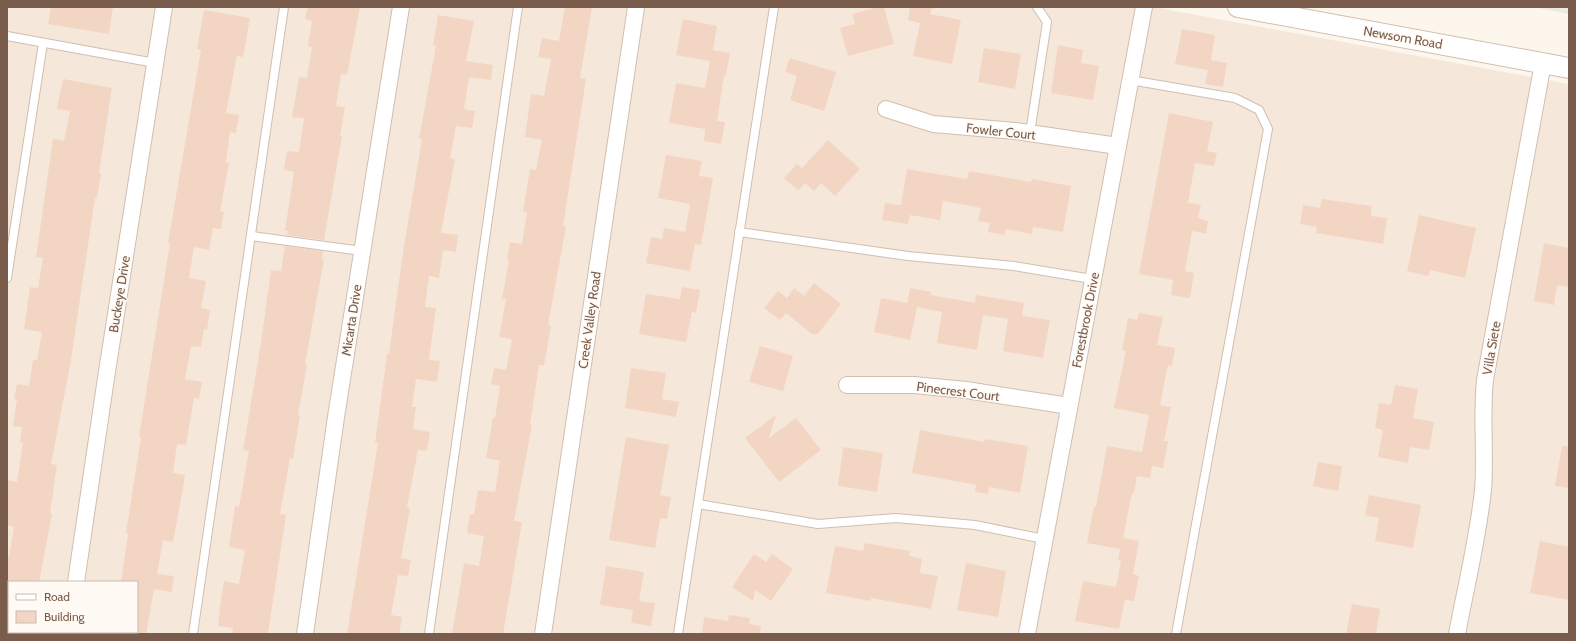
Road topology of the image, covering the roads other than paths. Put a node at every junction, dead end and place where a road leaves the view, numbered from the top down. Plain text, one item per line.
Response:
1 (164, 7) edge
2 (284, 7) edge
3 (400, 7) edge
4 (518, 7) edge
5 (636, 7) edge
6 (774, 7) edge
7 (1037, 7) edge
8 (1144, 7) edge
9 (1238, 7) edge
10 (7, 36) edge
11 (43, 43) junction
12 (155, 63) junction
13 (1543, 63) junction
14 (1569, 68) edge
15 (1130, 80) junction
16 (886, 109) dead end
17 (1030, 133) junction
18 (1118, 146) junction
19 (739, 232) junction
20 (250, 236) junction
21 (362, 251) junction
22 (7, 278) edge
23 (1092, 279) junction
24 (847, 385) dead end
25 (1069, 406) junction
26 (698, 504) junction
27 (1044, 539) junction
28 (76, 581) edge
29 (193, 634) edge
30 (305, 634) edge
31 (429, 634) edge
32 (543, 634) edge
33 (678, 634) edge
34 (1027, 634) edge
35 (1176, 634) edge
36 (1457, 634) edge

1 - 12 street, Buckeye Drive
2 - 20 lane
3 - 21 street, Micarta Drive
4 - 31 lane
5 - 32 street, Creek Valley Road
6 - 19 lane
7 - 17 lane
8 - 15 street, Forestbrook Drive
9 - 13 street, Newsom Road
10 - 11 lane
11 - 12 lane
11 - 22 lane
12 - 28 street, Buckeye Drive
13 - 14 street, Newsom Road
13 - 36 street, Villa Siete
15 - 18 street, Forestbrook Drive
15 - 35 lane
16 - 17 street, Fowler Court
17 - 18 street, Fowler Court
18 - 23 street, Forestbrook Drive
19 - 23 lane
19 - 26 lane
20 - 21 lane
20 - 29 lane
21 - 30 street, Micarta Drive
23 - 25 street, Forestbrook Drive
24 - 25 street, Pinecrest Court
25 - 27 street, Forestbrook Drive
26 - 27 lane
26 - 33 lane
27 - 34 street, Forestbrook Drive

